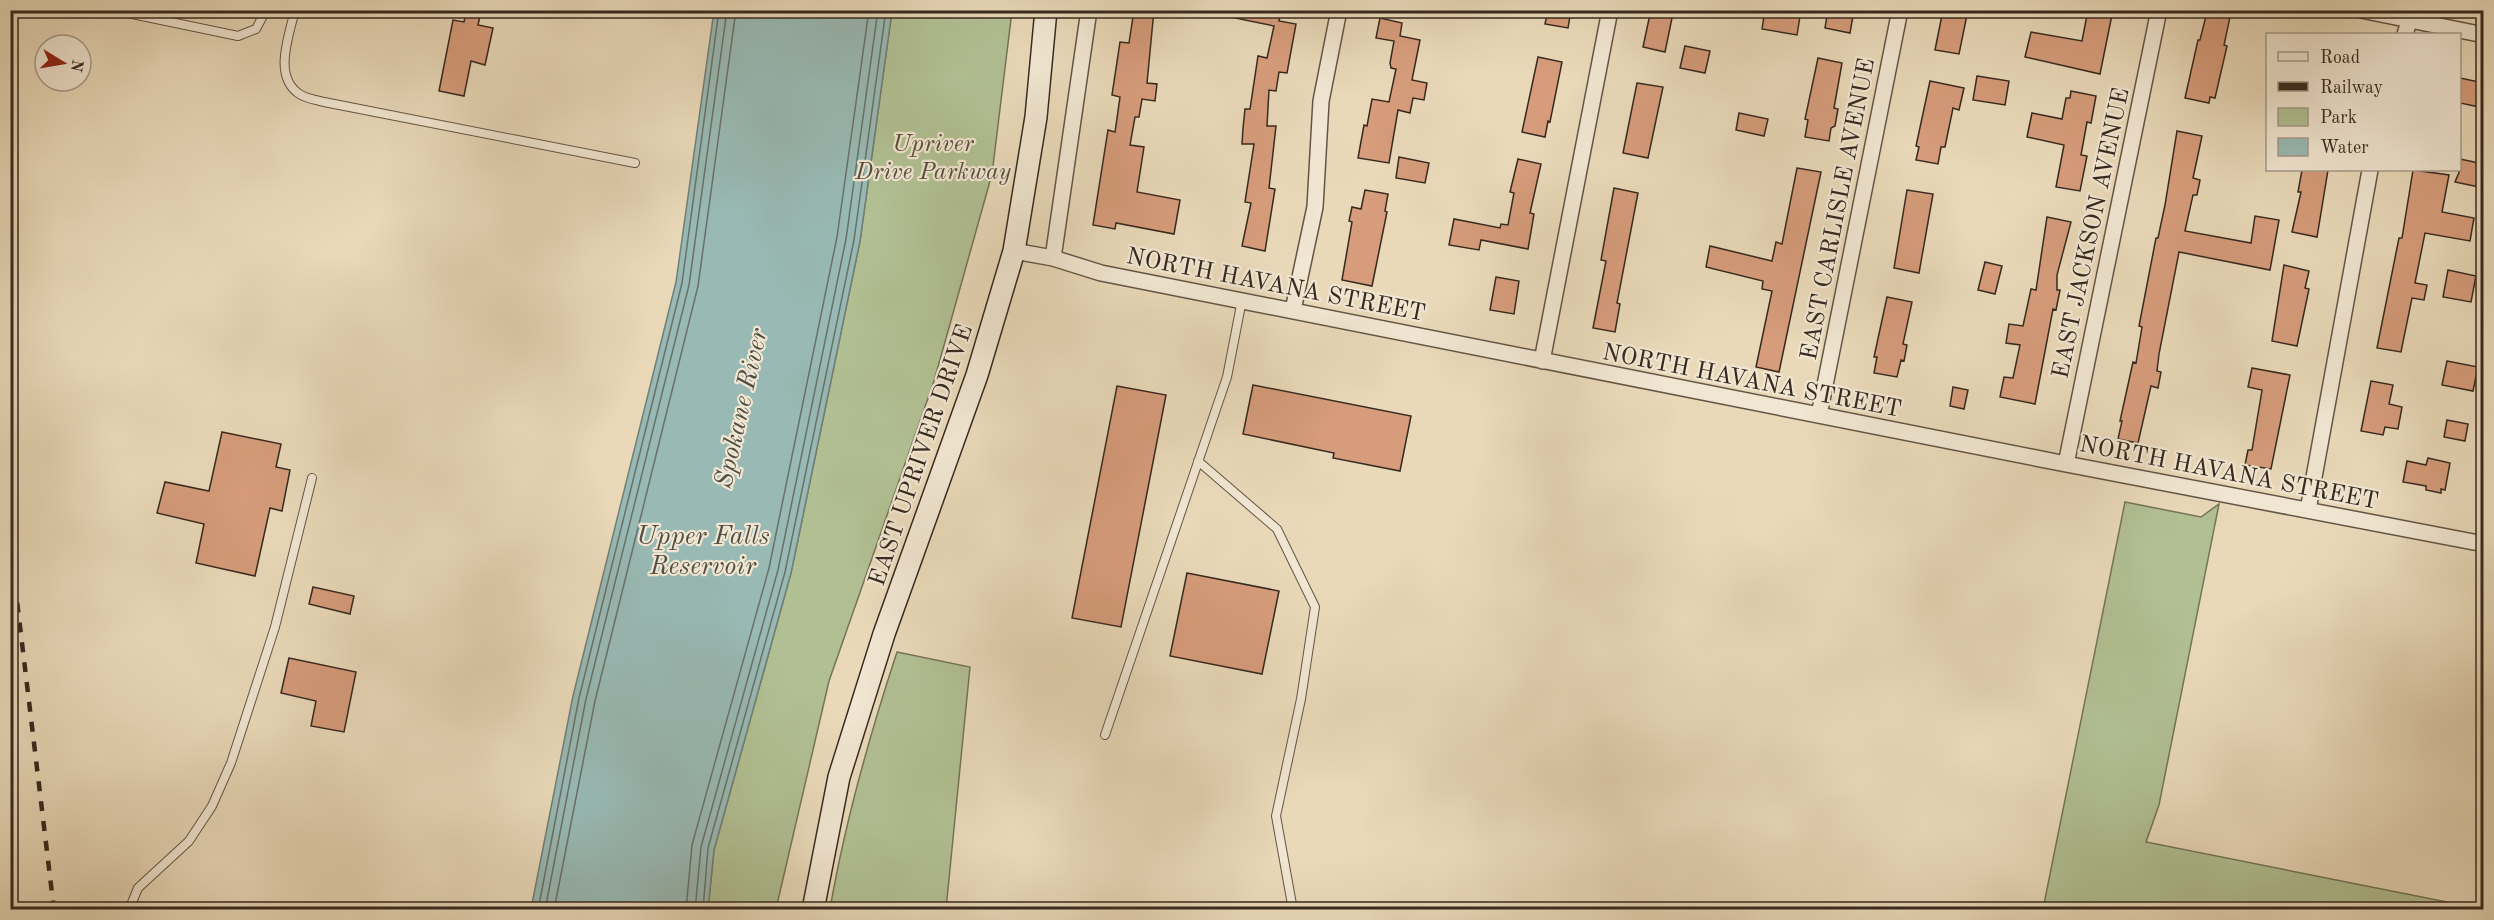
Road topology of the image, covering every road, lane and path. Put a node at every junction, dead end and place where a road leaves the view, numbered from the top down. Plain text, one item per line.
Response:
1 (113, 10) edge
2 (266, 10) edge
3 (295, 10) edge
4 (1046, 10) edge
5 (1089, 10) edge
6 (1339, 10) edge
7 (1610, 10) edge
8 (1900, 10) edge
9 (2159, 10) edge
10 (2361, 10) edge
11 (2409, 22) edge
12 (2484, 35) edge
13 (635, 163) dead end
14 (2370, 171) edge
15 (1014, 251) junction
16 (1053, 258) junction
17 (1242, 300) junction
18 (1293, 310) junction
19 (1542, 361) junction
20 (1819, 416) junction
21 (1198, 461) junction
22 (2066, 464) junction
23 (312, 478) dead end
24 (2308, 510) junction
25 (2484, 544) edge
26 (1105, 735) dead end
27 (129, 909) edge
28 (813, 909) edge
29 (1293, 909) edge

1 - 2 lane
3 - 13 lane
4 - 15 street, EAST UPRIVER DRIVE
5 - 16 street
6 - 18 street
7 - 19 street
8 - 20 street, EAST CARLISLE AVENUE
9 - 22 street, EAST JACKSON AVENUE
10 - 11 street
11 - 12 street
14 - 24 street
15 - 16 street, NORTH HAVANA STREET
15 - 28 street, EAST UPRIVER DRIVE
16 - 17 street, NORTH HAVANA STREET
17 - 18 street, NORTH HAVANA STREET
17 - 21 lane
18 - 19 street, NORTH HAVANA STREET
19 - 20 street, NORTH HAVANA STREET
20 - 22 street, NORTH HAVANA STREET
21 - 26 lane
21 - 29 lane
22 - 24 street, NORTH HAVANA STREET
23 - 27 lane
24 - 25 street, NORTH HAVANA STREET

